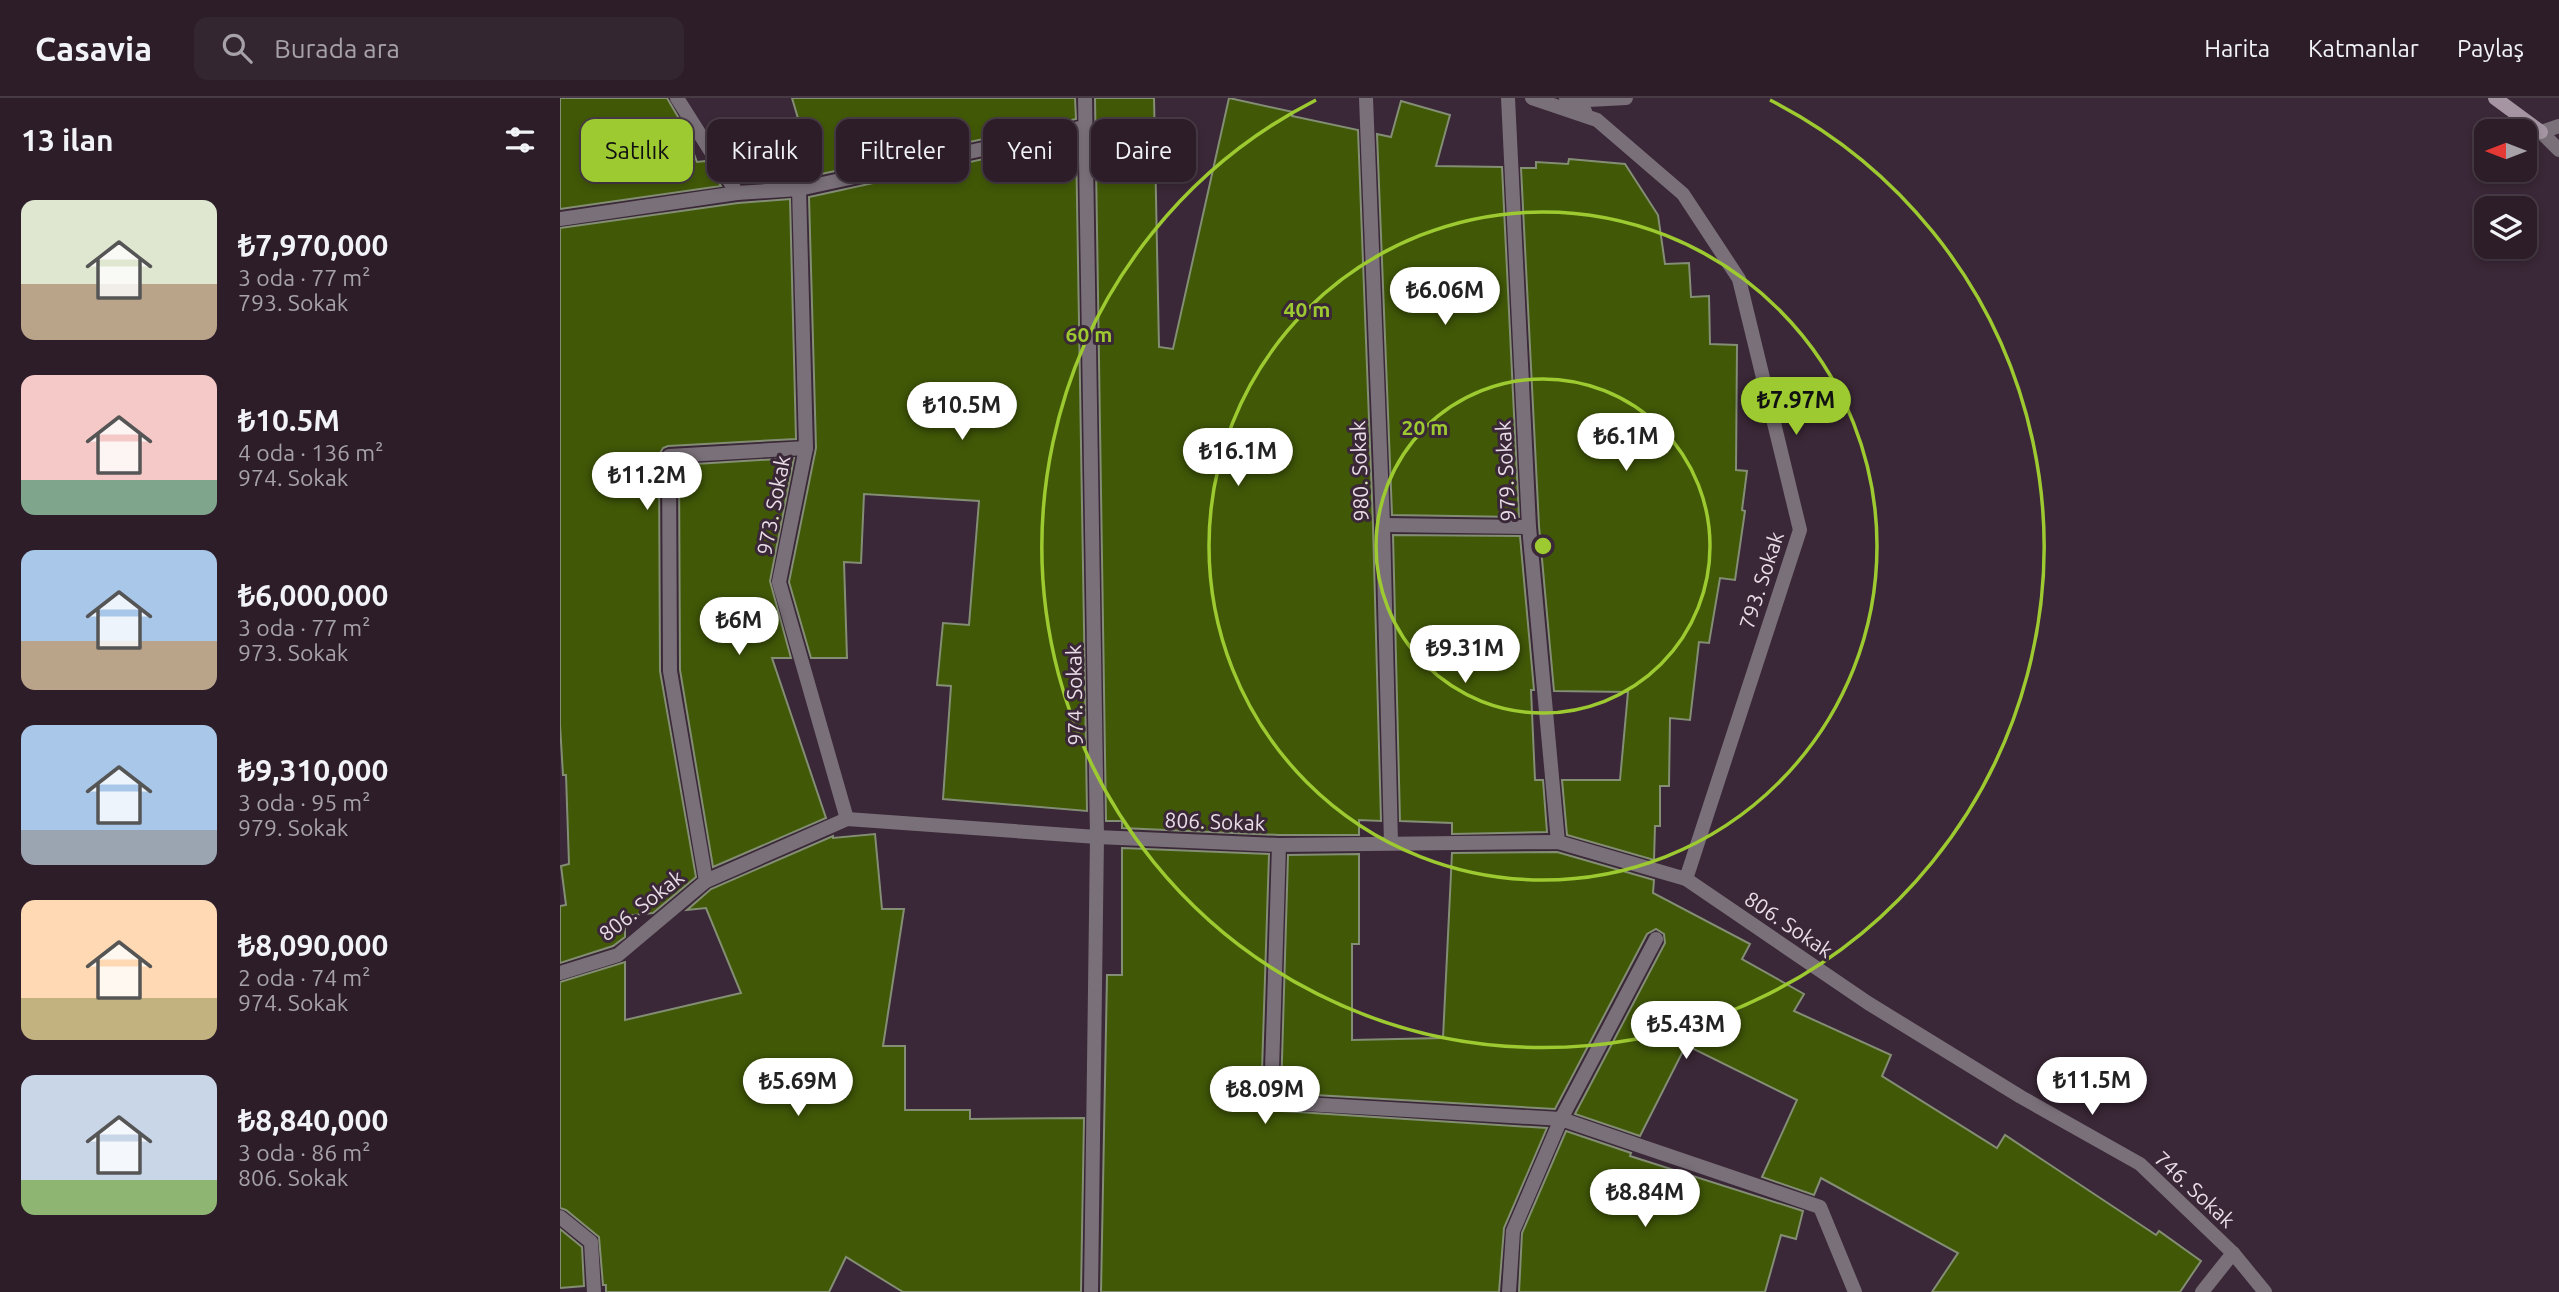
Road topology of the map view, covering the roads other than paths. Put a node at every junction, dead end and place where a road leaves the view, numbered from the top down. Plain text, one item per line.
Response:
1 (677, 98) edge
2 (1085, 98) edge
3 (1366, 98) edge
4 (1508, 98) edge
5 (1532, 98) edge
6 (1626, 98) edge
7 (2495, 98) edge
8 (1568, 99) edge
9 (1597, 120) junction
10 (2559, 126) edge
11 (1084, 127) junction
12 (2541, 132) junction
13 (2559, 150) edge
14 (799, 189) junction
15 (737, 193) junction
16 (560, 219) edge
17 (806, 448) junction
18 (1382, 525) junction
19 (1529, 527) junction
20 (847, 819) junction
21 (1097, 837) junction
22 (1558, 842) junction
23 (1391, 843) junction
24 (1279, 845) junction
25 (1686, 879) junction
26 (706, 881) junction
27 (1656, 939) dead end
28 (560, 973) edge
29 (1868, 1003) joint
30 (1561, 1119) junction
31 (560, 1217) edge
32 (2233, 1253) junction
33 (594, 1292) edge
34 (1091, 1292) edge
35 (1509, 1292) edge
36 (1855, 1292) edge
37 (2203, 1292) edge
38 (2265, 1292) edge

1 - 15 street
2 - 11 street, 974. Sokak
3 - 18 street, 980. Sokak
4 - 19 street, 979. Sokak
5 - 9 street, 793. Sokak
6 - 8 street
7 - 12 street
8 - 9 street
9 - 25 street, 793. Sokak
10 - 12 street
11 - 14 street
11 - 21 street, 974. Sokak
12 - 13 street
14 - 15 street
14 - 17 street, 973. Sokak
15 - 16 street
17 - 20 street, 973. Sokak
17 - 26 street
18 - 19 street
18 - 23 street, 980. Sokak
19 - 22 street, 979. Sokak
20 - 21 street, 806. Sokak
20 - 26 street, 806. Sokak
21 - 24 street, 806. Sokak
21 - 34 street, 974. Sokak
22 - 23 street, 806. Sokak
22 - 25 street, 806. Sokak
23 - 24 street, 806. Sokak
24 - 30 street
25 - 29 street, 806. Sokak
26 - 28 street, 806. Sokak
27 - 30 street
29 - 32 street, 746. Sokak
30 - 35 street
30 - 36 street
31 - 33 street
32 - 37 street
32 - 38 street, 746. Sokak

